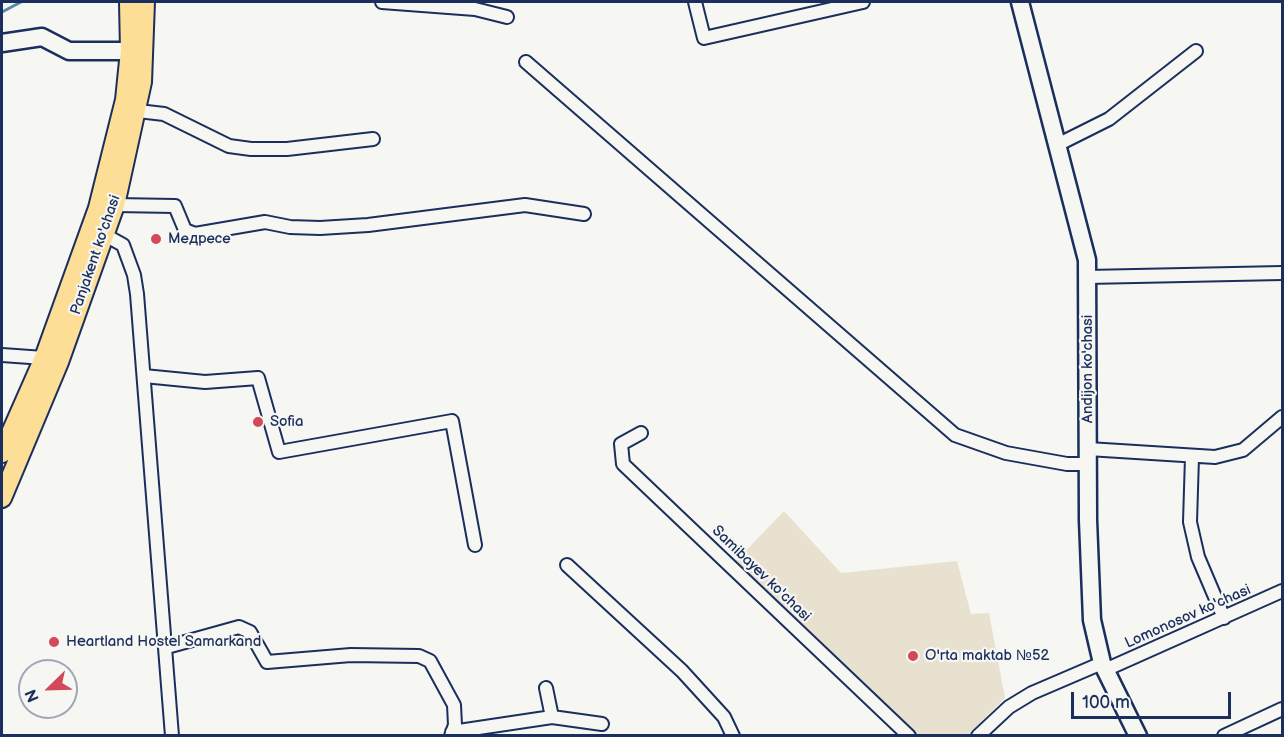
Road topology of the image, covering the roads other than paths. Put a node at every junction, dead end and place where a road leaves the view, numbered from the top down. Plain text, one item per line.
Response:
1 (129, 2) edge
2 (145, 2) edge
3 (382, 2) edge
4 (695, 2) edge
5 (863, 2) edge
6 (1020, 2) edge
7 (507, 17) dead end
8 (2, 43) edge
9 (130, 51) junction
10 (1196, 51) dead end
11 (526, 62) dead end
12 (138, 111) junction
13 (373, 139) dead end
14 (1057, 145) junction
15 (115, 205) junction
16 (584, 214) dead end
17 (105, 235) junction
18 (1282, 273) edge
19 (1087, 277) junction
20 (2, 355) edge
21 (44, 358) junction
22 (144, 376) junction
23 (1282, 417) edge
24 (641, 433) dead end
25 (2, 453) edge
26 (1088, 456) junction
27 (1192, 457) junction
28 (2, 498) edge
29 (475, 545) dead end
30 (567, 565) dead end
31 (1282, 591) edge
32 (1224, 618) junction
33 (167, 647) junction
34 (1104, 667) junction
35 (546, 688) dead end
36 (1282, 709) edge
37 (552, 717) junction
38 (602, 724) dead end
39 (452, 734) edge
40 (172, 735) edge
41 (733, 735) edge
42 (909, 735) edge
43 (978, 735) edge
44 (1138, 735) edge
45 (1224, 735) edge

1 - 9 main road, Panjakent ko'chasi
2 - 12 main road, Panjakent ko'chasi
3 - 7 street
4 - 5 street
6 - 14 street, Andijon ko'chasi
8 - 9 street
9 - 21 main road, Panjakent ko'chasi
10 - 14 street
11 - 26 street
12 - 13 street
12 - 15 main road, Panjakent ko'chasi
14 - 19 street, Andijon ko'chasi
15 - 16 street
15 - 17 main road, Panjakent ko'chasi
17 - 22 street
17 - 28 main road, Panjakent ko'chasi
18 - 19 street
19 - 26 street, Andijon ko'chasi
20 - 21 street
21 - 25 main road, Panjakent ko'chasi
22 - 29 street
22 - 33 street
23 - 27 street
24 - 42 street, Samibayev ko'chasi
26 - 27 street
26 - 34 street, Andijon ko'chasi
27 - 32 street
30 - 41 street
31 - 32 street, Lomonosov ko'chasi
32 - 34 street, Lomonosov ko'chasi
33 - 39 street
33 - 40 street
34 - 43 street, Lomonosov ko'chasi
34 - 44 street, Andijon ko'chasi
35 - 37 street
36 - 45 street
37 - 38 street
37 - 39 street

